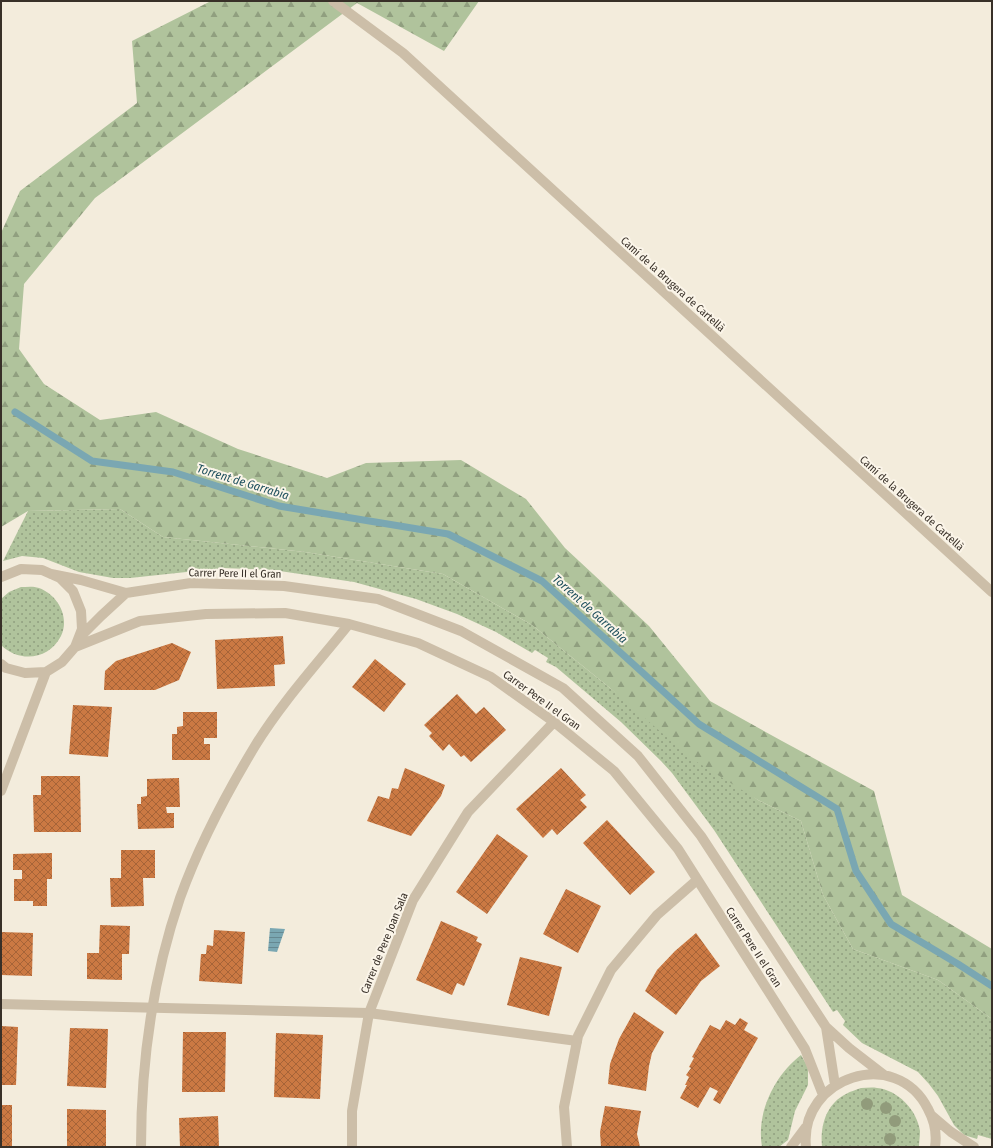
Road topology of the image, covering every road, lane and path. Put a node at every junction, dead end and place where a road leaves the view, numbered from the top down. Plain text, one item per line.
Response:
1 (333, 1) edge
2 (50, 574) junction
3 (1, 578) edge
4 (992, 592) edge
5 (126, 593) junction
6 (349, 624) junction
7 (79, 637) junction
8 (75, 647) junction
9 (1, 664) edge
10 (46, 672) junction
11 (554, 722) junction
12 (1, 791) edge
13 (698, 880) junction
14 (1, 1004) edge
15 (152, 1007) junction
16 (369, 1013) junction
17 (826, 1027) junction
18 (577, 1041) junction
19 (884, 1075) junction
20 (835, 1085) junction
21 (823, 1095) junction
22 (931, 1115) junction
23 (807, 1125) junction
24 (141, 1147) edge
25 (352, 1147) edge
26 (567, 1147) edge
27 (791, 1147) edge
28 (806, 1147) edge
29 (935, 1147) edge
30 (974, 1147) edge

1 - 4 street, Camí de la Brugera de Cartellà
2 - 3 street, Carrer Pere II el Gran
2 - 5 street, Carrer Pere II el Gran
2 - 7 street
5 - 7 street
5 - 17 street, Carrer Pere II el Gran
6 - 8 street, Carrer Pere II el Gran
6 - 11 street, Carrer Pere II el Gran
6 - 15 street
7 - 8 street
8 - 10 street
9 - 10 street
10 - 12 street
11 - 13 street, Carrer Pere II el Gran
11 - 16 street, Carrer de Pere Joan Sala
13 - 18 street
13 - 21 street, Carrer Pere II el Gran
14 - 15 street
15 - 16 street
15 - 24 street
16 - 18 street
16 - 25 street, Carrer de Pere Joan Sala
17 - 19 street, Carrer Pere II el Gran
17 - 20 street, Carrer Pere II el Gran
18 - 26 street
19 - 20 street
19 - 22 street
20 - 21 street
21 - 23 street
22 - 29 street
22 - 30 street
23 - 27 street
23 - 28 street

